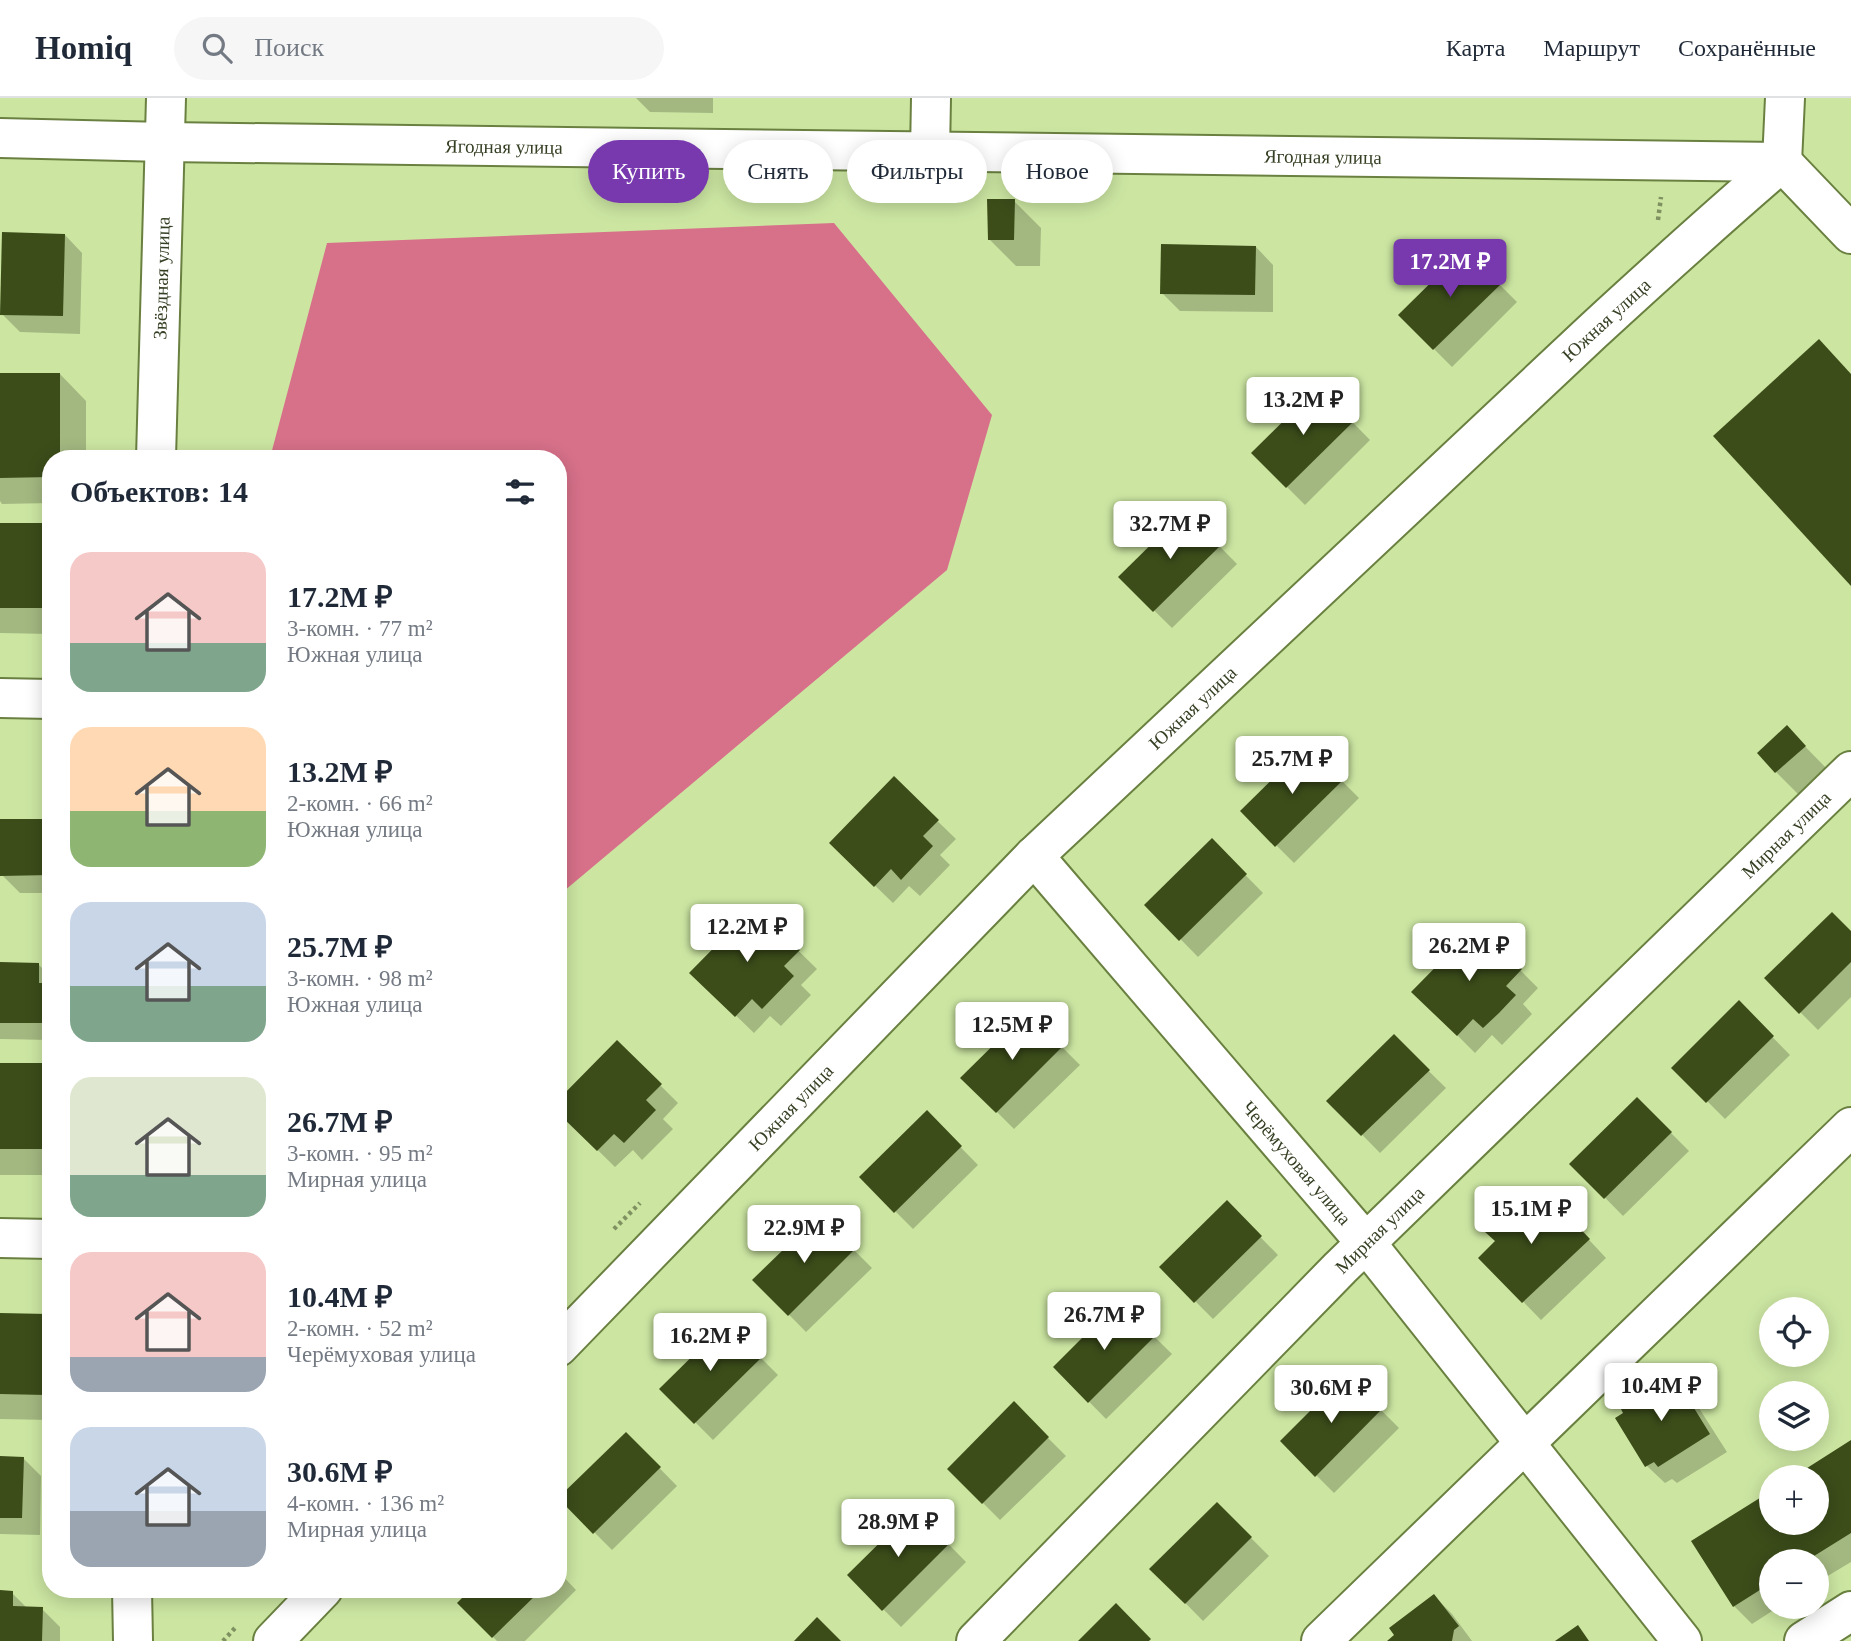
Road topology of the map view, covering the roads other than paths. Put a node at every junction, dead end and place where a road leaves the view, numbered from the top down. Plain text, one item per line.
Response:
1 (166, 98) edge
2 (931, 98) edge
3 (1785, 98) edge
4 (0, 138) edge
5 (930, 140) edge
6 (164, 142) junction
7 (847, 151) edge
8 (987, 153) edge
9 (1782, 162) junction
10 (1851, 234) edge
11 (156, 450) edge
12 (0, 698) edge
13 (42, 699) edge
14 (1851, 771) edge
15 (1034, 856) junction
16 (1851, 1127) edge
17 (0, 1238) edge
18 (42, 1239) edge
19 (1366, 1243) junction
20 (567, 1338) edge
21 (1525, 1444) junction
22 (132, 1598) edge
23 (314, 1598) edge
24 (1851, 1611) edge
25 (133, 1641) edge
26 (273, 1641) edge
27 (976, 1641) edge
28 (1321, 1641) edge
29 (1682, 1641) edge
30 (1804, 1641) edge

1 - 6 street, Звёздная улица
2 - 5 street
3 - 9 street
4 - 6 street, Ягодная улица
6 - 7 street, Ягодная улица
6 - 11 street, Звёздная улица
8 - 9 street, Ягодная улица
9 - 10 street
9 - 15 street, Южная улица
12 - 13 street
14 - 19 street, Мирная улица
15 - 19 street, Черёмуховая улица
15 - 20 street, Южная улица
16 - 21 street
17 - 18 street
19 - 21 street, Черёмуховая улица
19 - 27 street, Мирная улица
21 - 28 street
21 - 29 street, Черёмуховая улица
22 - 25 street
23 - 26 street
24 - 30 street

